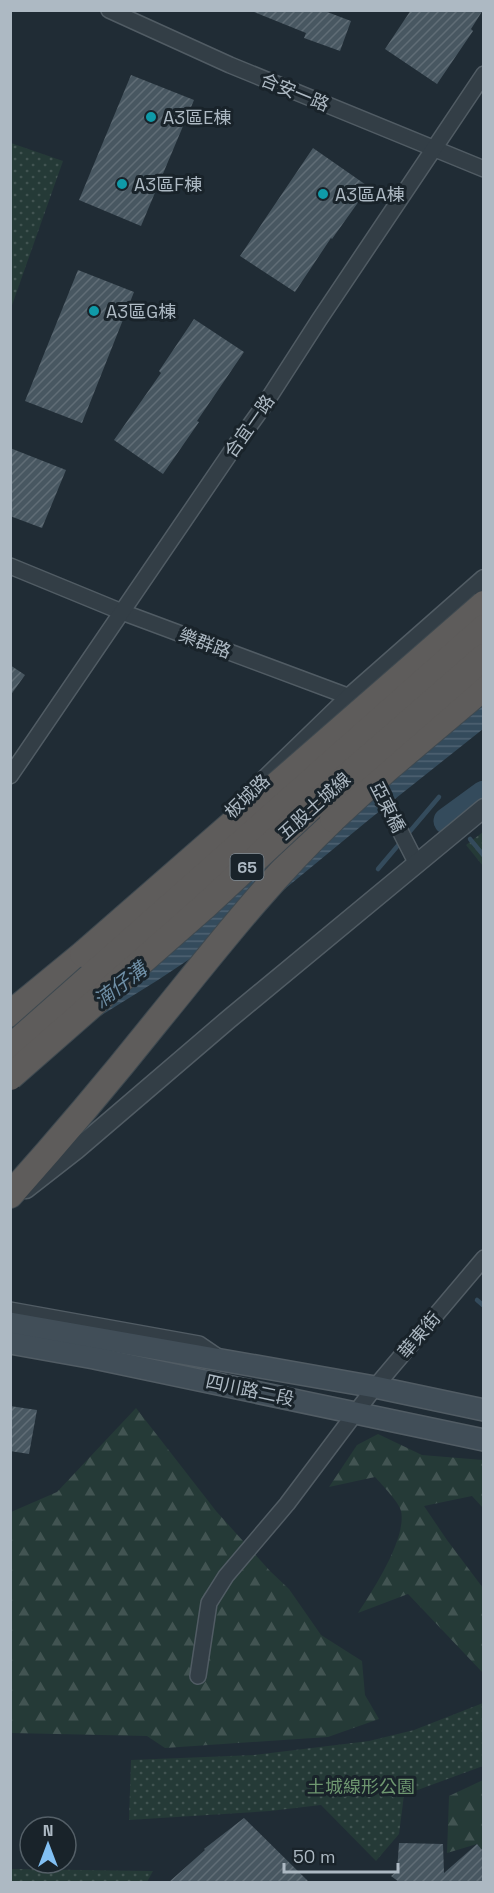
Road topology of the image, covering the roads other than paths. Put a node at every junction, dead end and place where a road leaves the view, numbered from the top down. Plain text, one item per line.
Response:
1 (109, 10) edge
2 (483, 74) edge
3 (434, 148) junction
4 (483, 169) edge
5 (10, 566) edge
6 (483, 579) edge
7 (483, 604) edge
8 (122, 612) junction
9 (483, 628) edge
10 (483, 657) edge
11 (483, 687) edge
12 (350, 696) junction
13 (10, 776) edge
14 (483, 808) edge
15 (417, 864) junction
16 (10, 1013) edge
17 (10, 1048) edge
18 (10, 1077) edge
19 (10, 1195) edge
20 (10, 1202) edge
21 (483, 1258) edge
22 (10, 1310) edge
23 (10, 1323) edge
24 (12, 1346) edge
25 (223, 1361) junction
26 (375, 1387) junction
27 (483, 1410) edge
28 (355, 1412) junction
29 (483, 1440) edge
30 (198, 1676) dead end

1 - 3 street, 合安一路
2 - 3 street, 合宜一路
3 - 4 street, 合安一路
3 - 8 street, 合宜一路
5 - 8 street, 樂群路
6 - 12 street, 板城路
7 - 16 highway, bridge
8 - 12 street, 樂群路
8 - 13 street, 合宜一路
9 - 17 highway, 五股土城線 / 65, bridge
10 - 18 highway, 五股土城線 / 65, bridge
11 - 19 highway, bridge
12 - 15 street, 亞東橋, bridge
12 - 16 street, 板城路
14 - 15 street
15 - 20 street
21 - 26 street, 華東街
22 - 25 street
23 - 25 main road, 四川路二段
24 - 28 main road, 四川路二段
25 - 26 main road, 四川路二段
26 - 27 main road, 四川路二段
26 - 28 street, 華東街
28 - 29 main road, 四川路二段
28 - 30 street, 華東街

